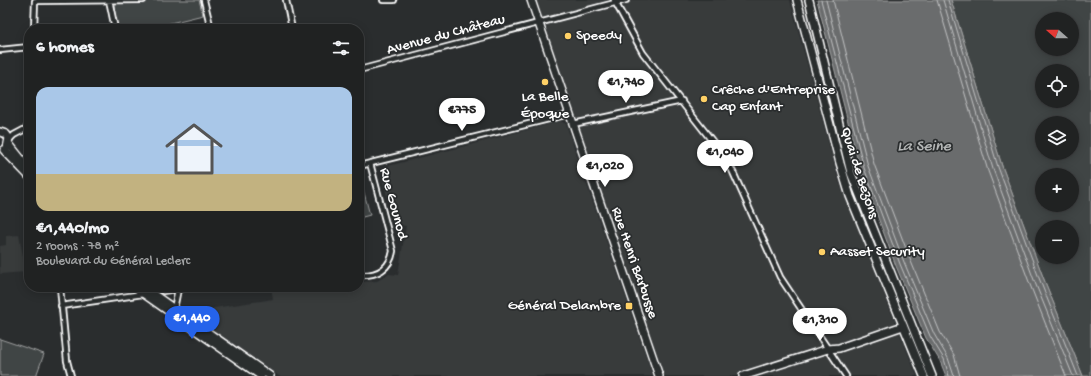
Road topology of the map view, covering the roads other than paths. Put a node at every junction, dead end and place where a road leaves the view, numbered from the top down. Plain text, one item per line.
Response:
1 (109, 0) edge
2 (144, 0) edge
3 (204, 0) edge
4 (286, 0) edge
5 (383, 0) edge
6 (394, 0) edge
7 (531, 0) edge
8 (626, 0) edge
9 (797, 0) edge
10 (809, 0) edge
11 (614, 1) edge
12 (539, 23) junction
13 (34, 24) edge
14 (114, 24) edge
15 (210, 24) edge
16 (291, 24) edge
17 (24, 48) edge
18 (0, 50) edge
19 (364, 69) edge
20 (682, 101) junction
21 (569, 114) junction
22 (573, 124) junction
23 (24, 129) edge
24 (5, 136) edge
25 (2, 150) edge
26 (24, 162) edge
27 (370, 163) junction
28 (364, 165) edge
29 (24, 171) edge
30 (364, 275) edge
31 (60, 292) edge
32 (138, 292) edge
33 (144, 292) edge
34 (145, 292) edge
35 (177, 292) edge
36 (61, 306) junction
37 (174, 309) junction
38 (907, 324) junction
39 (828, 349) junction
40 (70, 376) edge
41 (262, 376) edge
42 (270, 376) edge
43 (658, 376) edge
44 (743, 376) edge
45 (846, 376) edge
46 (924, 376) edge
47 (932, 376) edge

1 - 2 street
1 - 13 street
1 - 14 street
3 - 15 street
4 - 16 street
5 - 6 street
7 - 12 street, Rue Henri Barbusse
8 - 11 street, Avenue du Château
9 - 38 street, Quai de Bezons
10 - 38 street, Quai de Bezons
11 - 12 street, Avenue du Château
11 - 20 street
12 - 19 street, Avenue du Château
12 - 21 street, Rue Henri Barbusse
17 - 18 street
20 - 22 street
20 - 39 street
21 - 22 street, Rue Henri Barbusse
21 - 27 street
22 - 43 street, Rue Henri Barbusse
23 - 24 street
24 - 25 street
24 - 26 street
25 - 29 street
27 - 28 street
27 - 30 street, Rue Gounod
31 - 36 street
32 - 36 street
33 - 41 street
34 - 37 street
35 - 37 street
36 - 40 street
37 - 42 street
38 - 39 street
38 - 46 street
38 - 47 street
39 - 44 street
39 - 45 street

